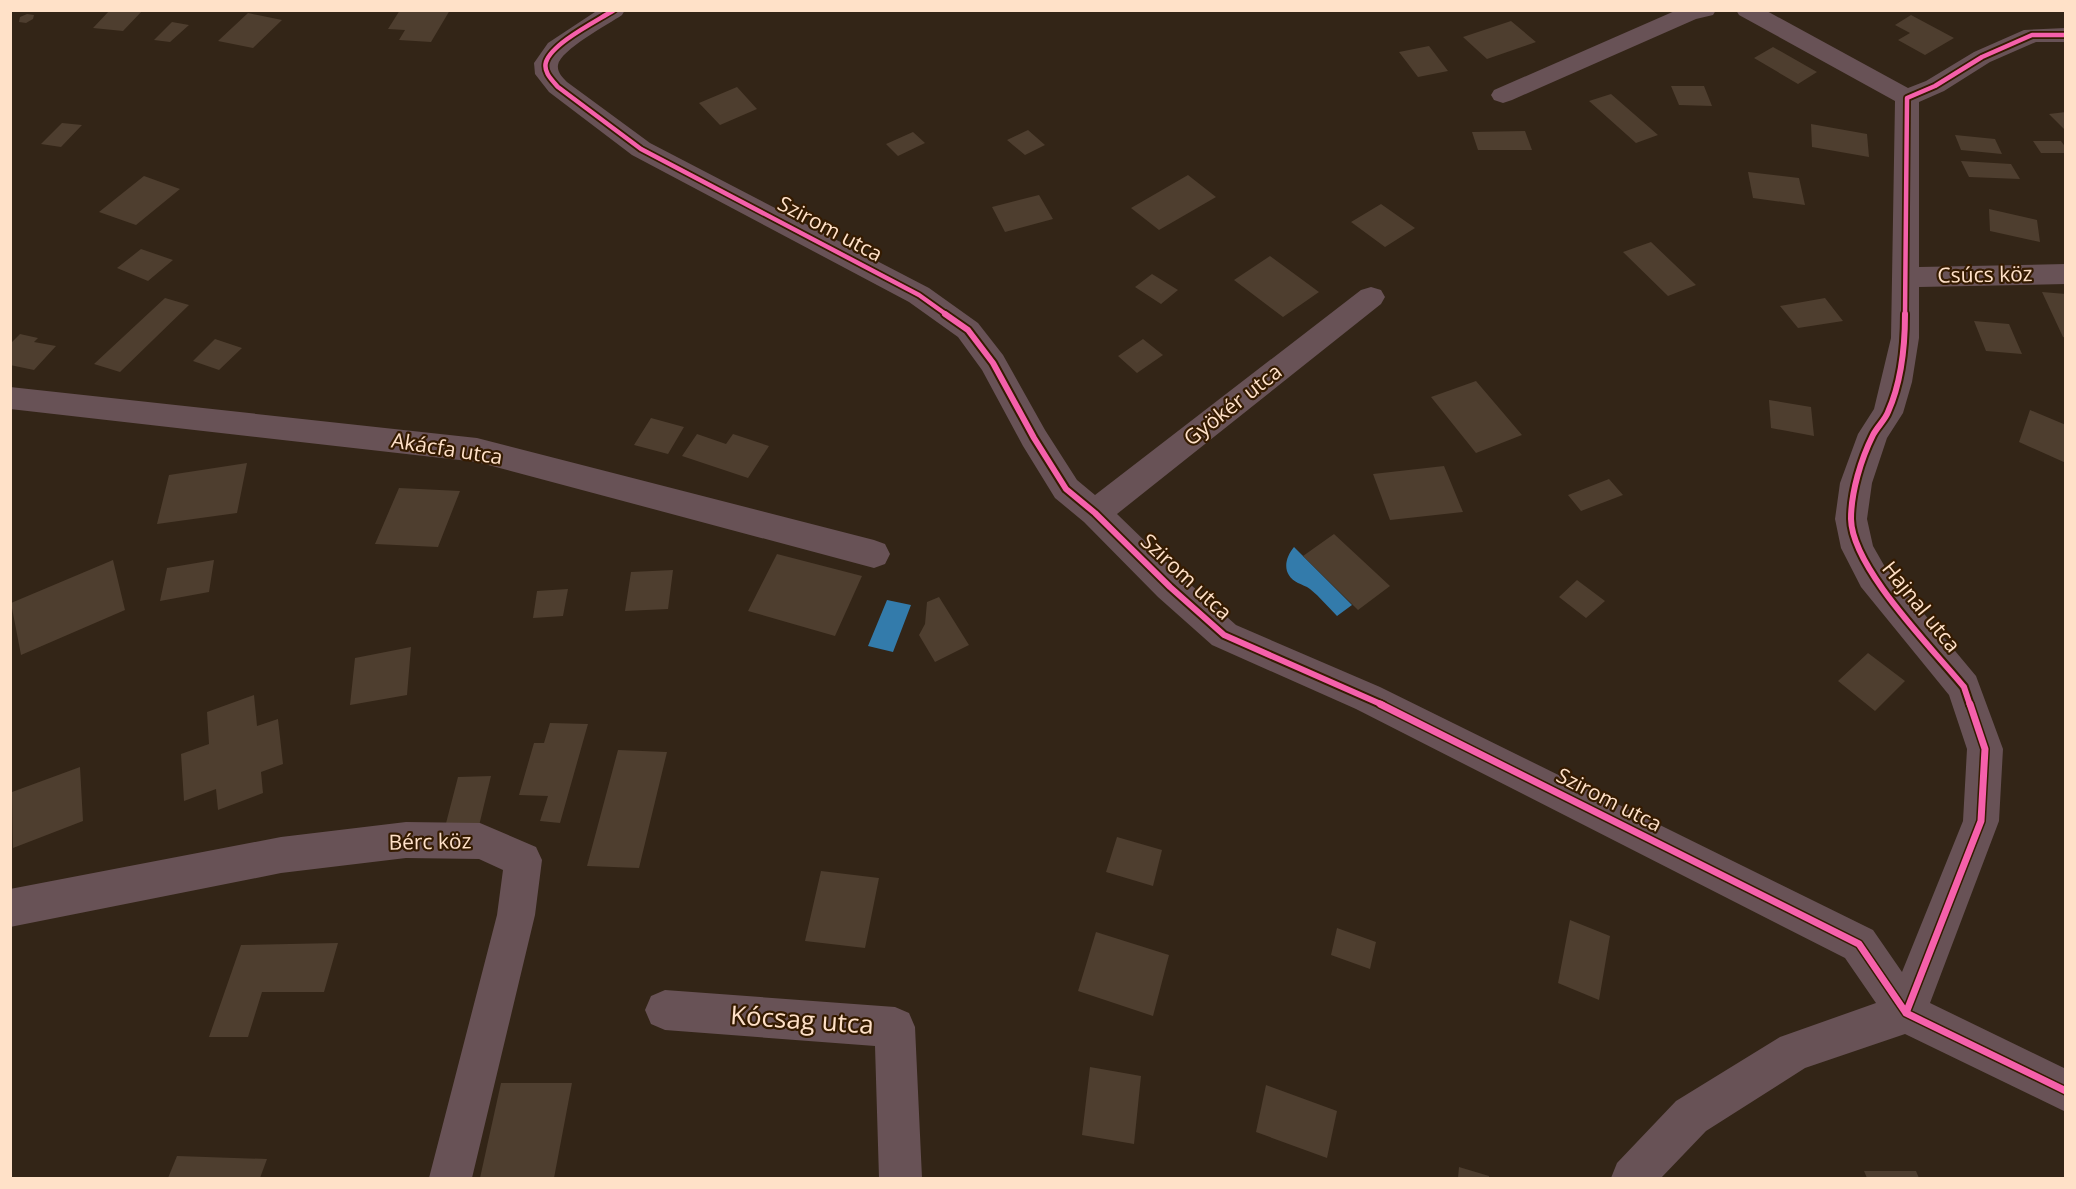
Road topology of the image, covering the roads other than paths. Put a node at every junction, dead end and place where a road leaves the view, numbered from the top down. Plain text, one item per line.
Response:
1 (614, 10) edge
2 (1705, 10) edge
3 (1747, 10) edge
4 (2066, 34) edge
5 (1503, 95) dead end
6 (1907, 98) junction
7 (2066, 274) edge
8 (1905, 277) junction
9 (1371, 297) dead end
10 (10, 398) edge
11 (1095, 513) junction
12 (874, 554) dead end
13 (10, 908) edge
14 (665, 1010) dead end
15 (1906, 1013) junction
16 (2066, 1092) edge
17 (451, 1179) edge
18 (901, 1179) edge
19 (1632, 1179) edge

1 - 11 street, Szirom utca
2 - 5 street
3 - 6 street
4 - 6 street
6 - 8 street, Hajnal utca
7 - 8 street, Csúcs köz
8 - 15 street, Hajnal utca
9 - 11 street, Gyökér utca
10 - 12 street, Akácfa utca
11 - 15 street, Szirom utca
13 - 17 street, Bérc köz
14 - 18 street, Kócsag utca
15 - 16 street, Szirom utca
15 - 19 street

